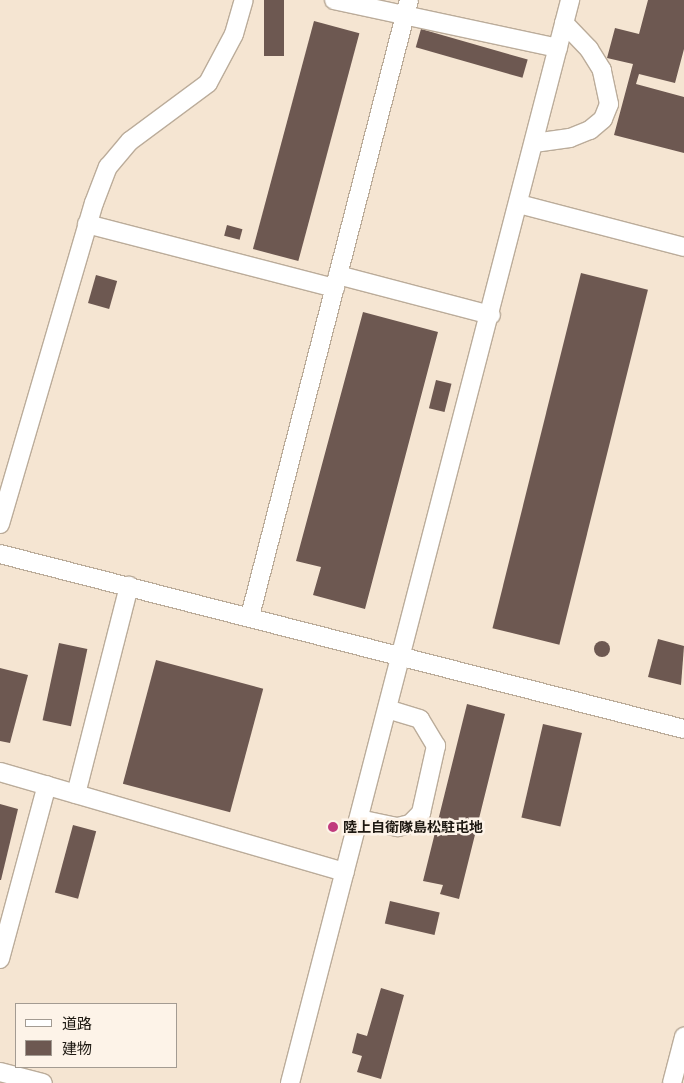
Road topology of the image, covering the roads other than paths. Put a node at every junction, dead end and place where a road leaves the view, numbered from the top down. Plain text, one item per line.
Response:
1 (244, 0) edge
2 (334, 0) edge
3 (570, 0) edge
4 (408, 7) edge
5 (564, 23) junction
6 (558, 48) junction
7 (534, 143) junction
8 (519, 204) junction
9 (87, 224) junction
10 (684, 247) edge
11 (337, 282) junction
12 (490, 315) junction
13 (3, 505) edge
14 (0, 524) edge
15 (0, 554) edge
16 (129, 586) junction
17 (250, 616) junction
18 (402, 656) junction
19 (388, 709) junction
20 (684, 729) edge
21 (0, 772) edge
22 (46, 785) junction
23 (76, 794) junction
24 (359, 819) junction
25 (345, 872) junction
26 (0, 959) edge
27 (684, 1037) edge
28 (0, 1072) edge
29 (44, 1083) edge
30 (290, 1083) edge
31 (672, 1083) edge

1 - 9 lane
2 - 4 lane
3 - 5 lane
4 - 6 lane
4 - 11 lane
5 - 6 lane
5 - 7 lane
6 - 7 lane
7 - 8 lane
8 - 10 lane
8 - 12 lane
9 - 11 lane
9 - 13 lane
11 - 12 lane
11 - 17 lane
12 - 18 lane
13 - 14 lane
15 - 16 lane
16 - 17 lane
16 - 23 lane
17 - 18 lane
18 - 19 lane
18 - 20 lane
19 - 24 lane
19 - 24 lane
21 - 22 lane
22 - 23 lane
22 - 26 lane
23 - 25 lane
24 - 25 lane
25 - 30 lane
27 - 31 lane
28 - 29 lane

